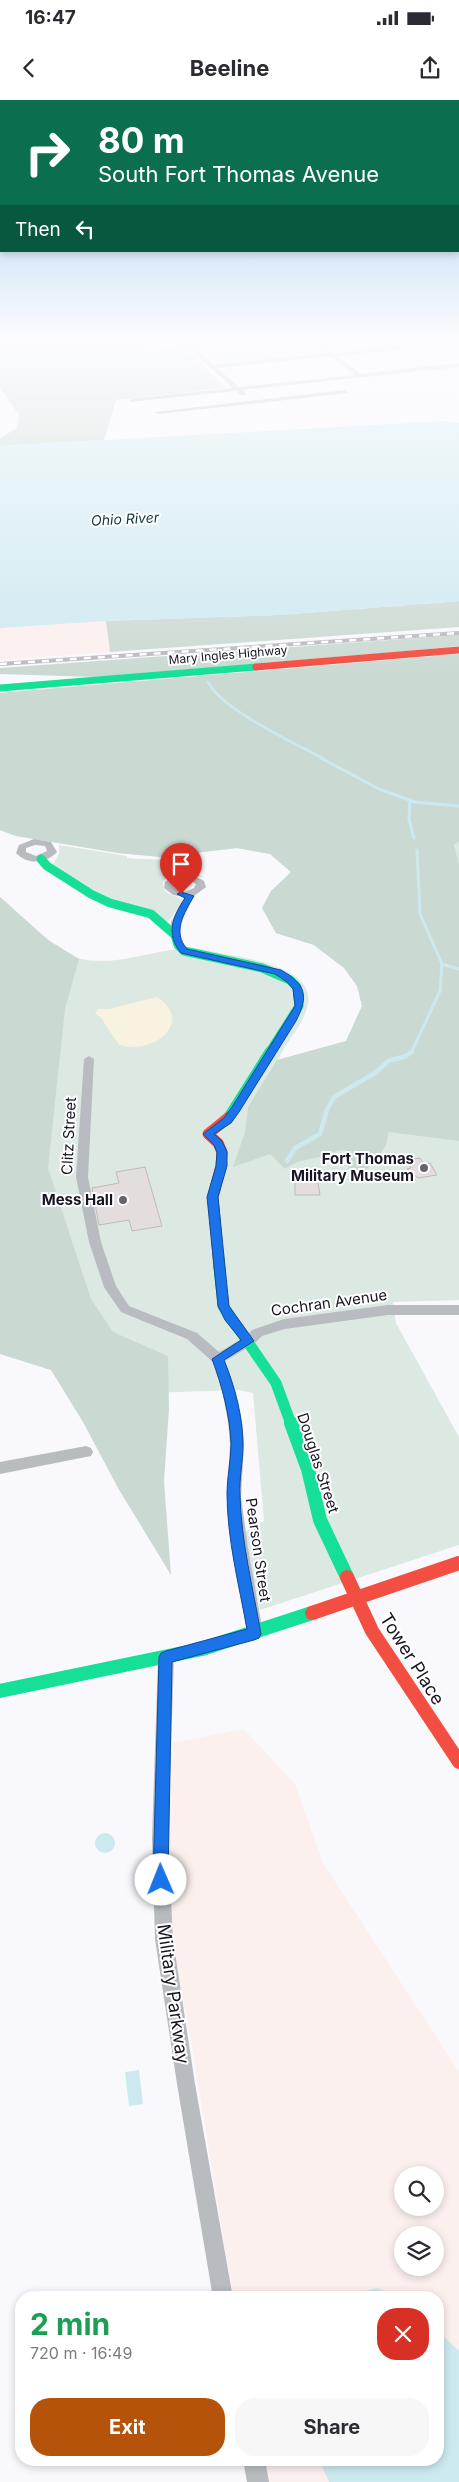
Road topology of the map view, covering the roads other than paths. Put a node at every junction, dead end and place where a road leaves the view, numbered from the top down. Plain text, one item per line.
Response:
1 (459, 650) edge
2 (0, 688) edge
3 (41, 859) dead end
4 (187, 894) dead end
5 (176, 935) junction
6 (89, 1059) dead end
7 (459, 1310) edge
8 (249, 1341) junction
9 (218, 1359) junction
10 (86, 1452) dead end
11 (0, 1468) edge
12 (459, 1563) edge
13 (357, 1596) junction
14 (254, 1634) junction
15 (166, 1657) junction
16 (0, 1691) edge
17 (459, 1762) edge
18 (222, 2291) edge
19 (255, 2466) edge
20 (258, 2482) edge

1 - 2 street, Mary Ingles Highway
3 - 5 street
4 - 5 street
5 - 8 street
6 - 9 street, Clitz Street
7 - 8 street, Cochran Avenue
8 - 9 street
8 - 13 street, Douglas Street
9 - 14 street, Pearson Street
10 - 11 street
12 - 13 street
13 - 14 street
13 - 17 street, Tower Place
14 - 15 street
15 - 16 street
15 - 18 street, Military Parkway
19 - 20 street

